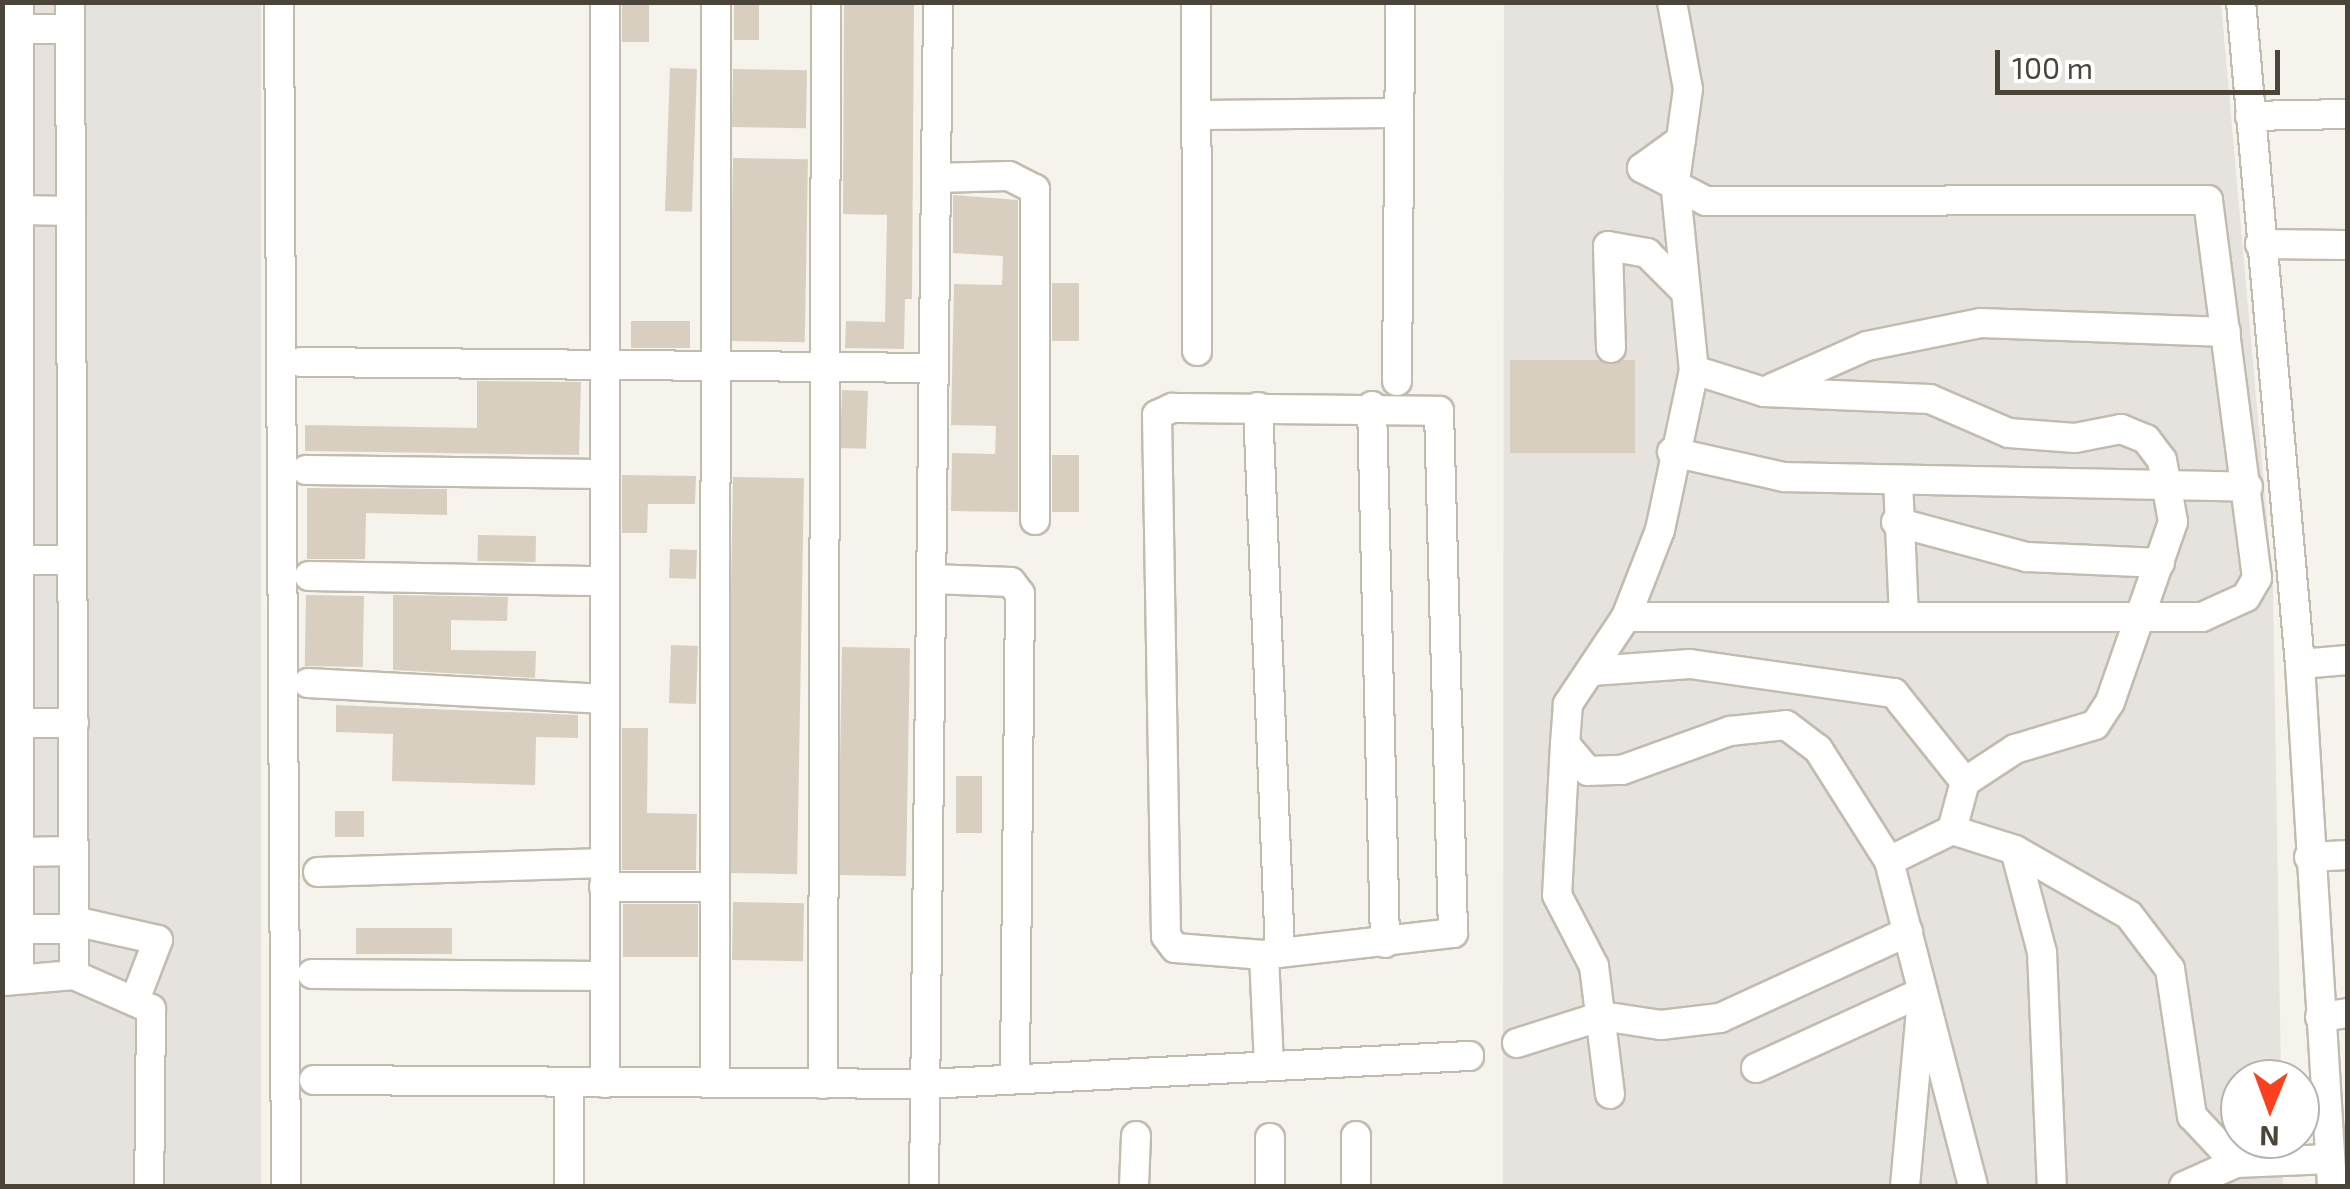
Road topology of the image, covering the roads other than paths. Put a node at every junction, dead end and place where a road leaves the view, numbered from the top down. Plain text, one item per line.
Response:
1 (279, 2) edge
2 (606, 2) edge
3 (716, 2) edge
4 (826, 2) edge
5 (938, 2) edge
6 (1196, 2) edge
7 (1400, 2) edge
8 (1672, 2) edge
9 (2241, 2) edge
10 (19, 16) edge
11 (70, 16) edge
12 (1399, 113) junction
13 (2348, 114) edge
14 (1196, 116) junction
15 (2250, 116) junction
16 (936, 178) junction
17 (1675, 181) junction
18 (1706, 201) junction
19 (19, 210) junction
20 (71, 211) junction
21 (1676, 226) junction
22 (2260, 244) junction
23 (2348, 245) edge
24 (1684, 290) junction
25 (2226, 332) junction
26 (1611, 348) dead end
27 (1198, 352) dead end
28 (300, 362) dead end
29 (604, 362) junction
30 (716, 364) junction
31 (827, 366) junction
32 (933, 368) junction
33 (1694, 370) junction
34 (1397, 381) dead end
35 (1764, 392) junction
36 (1372, 406) junction
37 (1258, 407) junction
38 (1672, 452) junction
39 (306, 470) dead end
40 (604, 474) junction
41 (1898, 480) junction
42 (2166, 483) junction
43 (2248, 487) junction
44 (1035, 520) dead end
45 (1896, 522) junction
46 (19, 560) junction
47 (72, 560) junction
48 (2160, 563) junction
49 (309, 576) dead end
50 (931, 579) junction
51 (604, 581) junction
52 (2144, 615) junction
53 (1904, 616) junction
54 (1626, 617) junction
55 (2348, 660) edge
56 (2300, 664) junction
57 (1592, 671) junction
58 (1790, 678) junction
59 (308, 682) dead end
60 (604, 699) junction
61 (18, 723) junction
62 (74, 723) junction
63 (1786, 725) junction
64 (1565, 744) junction
65 (1965, 782) junction
66 (10, 813) edge
67 (1952, 830) junction
68 (2015, 850) junction
69 (74, 851) junction
70 (18, 852) junction
71 (2348, 855) edge
72 (2310, 858) junction
73 (1889, 861) junction
74 (318, 872) dead end
75 (604, 875) junction
76 (715, 888) junction
77 (13, 919) edge
78 (74, 925) junction
79 (1908, 932) junction
80 (1385, 943) junction
81 (1272, 954) junction
82 (312, 974) dead end
83 (74, 975) junction
84 (604, 976) junction
85 (11, 978) edge
86 (1923, 992) junction
87 (135, 1000) junction
88 (2334, 1015) edge
89 (1602, 1016) junction
90 (1516, 1043) dead end
91 (1469, 1056) dead end
92 (1269, 1066) junction
93 (1756, 1068) dead end
94 (1015, 1079) junction
95 (314, 1080) dead end
96 (570, 1082) junction
97 (715, 1082) junction
98 (605, 1083) junction
99 (823, 1084) junction
100 (927, 1084) junction
101 (1610, 1094) dead end
102 (2336, 1094) edge
103 (1136, 1136) dead end
104 (1356, 1136) dead end
105 (1270, 1138) dead end
106 (2236, 1164) junction
107 (2331, 1173) edge
108 (150, 1186) edge
109 (286, 1186) edge
110 (568, 1186) edge
111 (924, 1186) edge
112 (1134, 1186) edge
113 (1270, 1186) edge
114 (1356, 1186) edge
115 (1906, 1186) edge
116 (1973, 1186) edge
117 (2052, 1186) edge
118 (2184, 1186) edge

1 - 109 street
2 - 29 street
3 - 30 street
4 - 31 street
5 - 16 street
6 - 14 street
7 - 12 street
8 - 17 street
9 - 15 street
10 - 11 street
10 - 19 street
11 - 20 street
12 - 14 street
12 - 34 street
13 - 15 street
14 - 27 street
15 - 22 street
16 - 32 street
16 - 44 street
17 - 18 street
17 - 21 street
18 - 21 street
18 - 25 street
19 - 20 street
19 - 46 street
20 - 47 street
21 - 24 street
22 - 23 street
22 - 56 street
24 - 26 street
24 - 33 street
25 - 35 street
25 - 43 street
28 - 29 street
29 - 30 street
29 - 40 street
30 - 31 street
30 - 76 street
31 - 32 street
31 - 99 street
32 - 50 street
33 - 35 street
33 - 38 street
35 - 42 street
36 - 37 street
36 - 80 street
36 - 80 street
37 - 81 street
37 - 81 street
38 - 41 street
38 - 54 street
39 - 40 street
40 - 51 street
41 - 42 street
41 - 45 street
42 - 43 street
42 - 48 street
43 - 52 street
45 - 48 street
45 - 53 street
46 - 47 street
46 - 61 street
47 - 62 street
48 - 52 street
49 - 51 street
50 - 94 street
50 - 100 street
51 - 60 street
52 - 53 street
52 - 65 street
53 - 54 street
54 - 57 street
55 - 56 street
56 - 72 street
57 - 58 street
57 - 64 street
58 - 63 street
58 - 65 street
59 - 60 street
60 - 75 street
61 - 62 street
61 - 66 street
62 - 69 street
63 - 64 street
63 - 73 street
64 - 89 street
65 - 67 street
66 - 70 street
67 - 68 street
67 - 73 street
68 - 106 street
68 - 117 street
69 - 70 street
69 - 78 street
70 - 77 street
71 - 72 street
72 - 88 street
73 - 79 street
74 - 75 street
75 - 76 street
75 - 84 street
76 - 97 street
77 - 78 street
77 - 85 street
78 - 83 street
78 - 87 street
79 - 86 street
79 - 89 street
80 - 81 street
81 - 92 street
82 - 84 street
83 - 85 street
83 - 87 street
84 - 98 street
86 - 93 street
86 - 115 street
86 - 116 street
87 - 108 street
88 - 102 street
89 - 90 street
89 - 101 street
91 - 92 street
92 - 94 street
94 - 100 street
95 - 96 street
96 - 98 street
96 - 110 street
97 - 98 street
97 - 99 street
99 - 100 street
100 - 111 street
102 - 107 street
103 - 112 street
104 - 114 street
105 - 113 street
106 - 107 street
106 - 118 street

